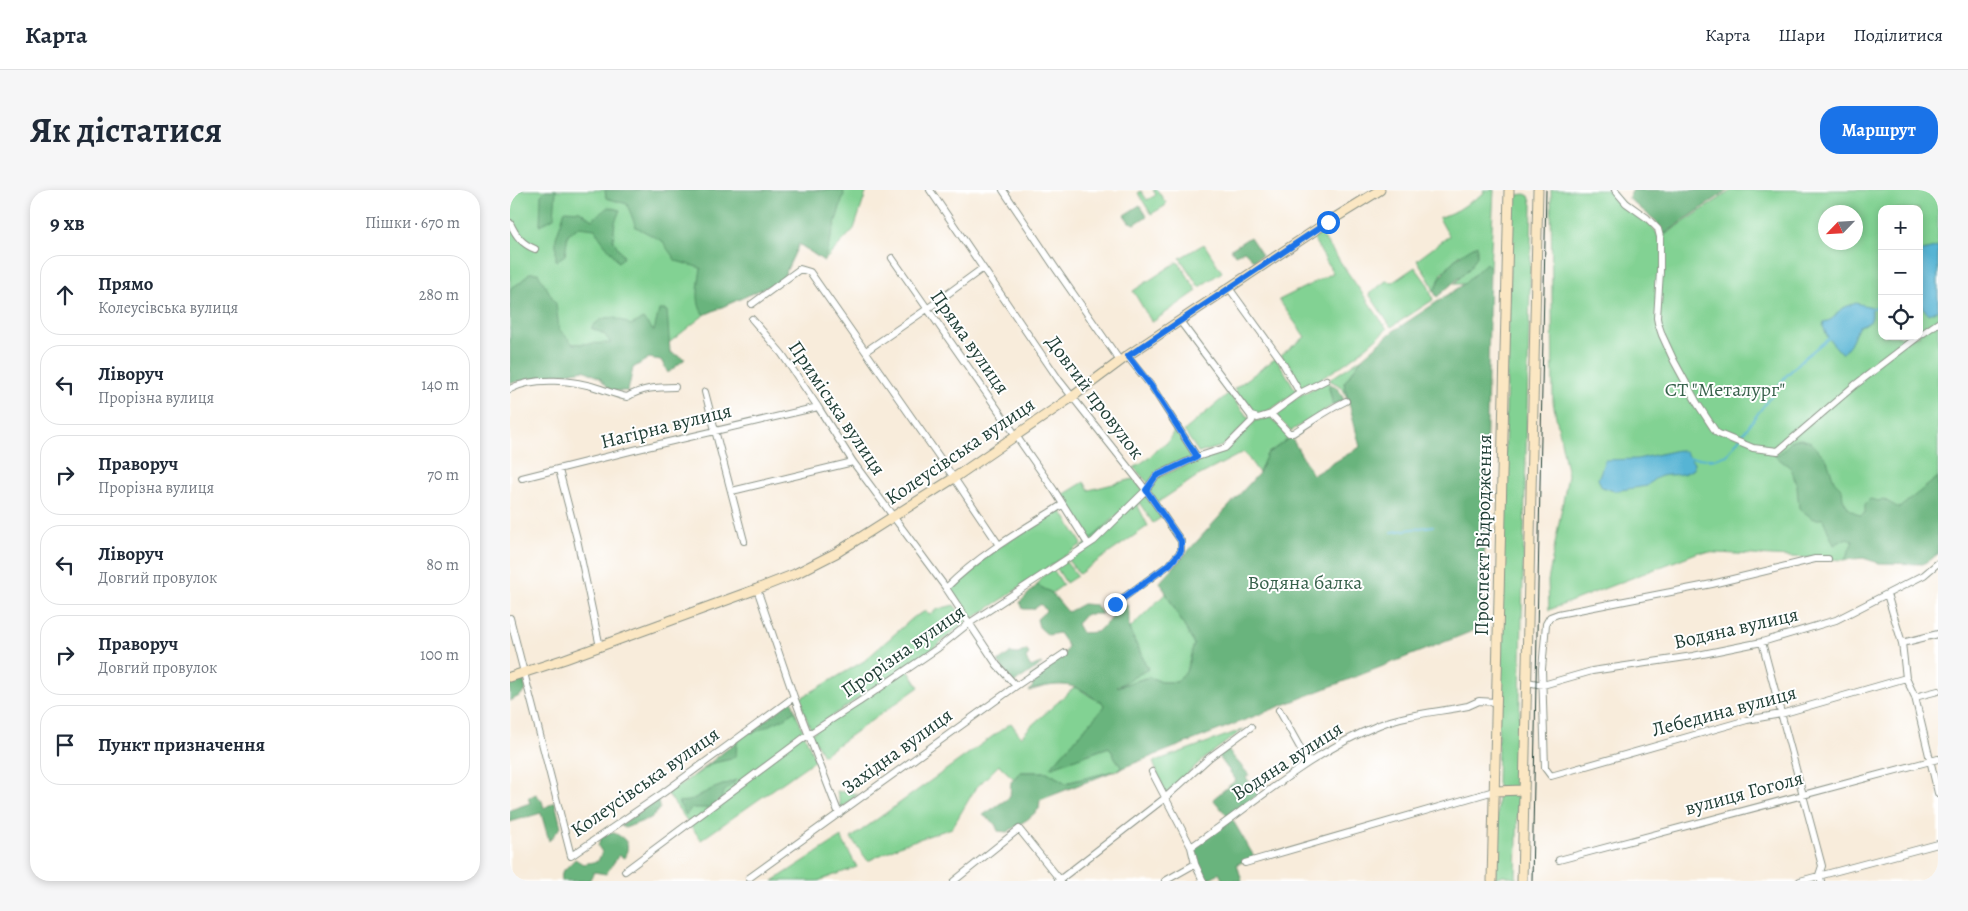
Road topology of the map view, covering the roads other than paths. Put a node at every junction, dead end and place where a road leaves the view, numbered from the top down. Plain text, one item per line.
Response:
1 (930, 190) edge
2 (1003, 190) edge
3 (1380, 190) edge
4 (1509, 190) edge
5 (1538, 190) edge
6 (1615, 190) edge
7 (510, 223) edge
8 (536, 249) dead end
9 (892, 258) dead end
10 (983, 268) junction
11 (1229, 288) junction
12 (752, 304) dead end
13 (927, 309) junction
14 (752, 319) dead end
15 (1180, 321) junction
16 (1938, 323) edge
17 (1923, 333) edge
18 (1914, 340) edge
19 (866, 351) junction
20 (1124, 359) junction
21 (1326, 380) dead end
22 (675, 387) dead end
23 (510, 389) edge
24 (704, 392) dead end
25 (1300, 393) junction
26 (1072, 397) junction
27 (1346, 401) dead end
28 (818, 407) junction
29 (1271, 414) junction
30 (1251, 416) junction
31 (715, 430) junction
32 (1015, 436) junction
33 (1197, 457) junction
34 (853, 462) junction
35 (559, 470) junction
36 (522, 478) dead end
37 (954, 478) junction
38 (1146, 490) junction
39 (732, 491) junction
40 (1062, 505) junction
41 (892, 517) junction
42 (744, 541) dead end
43 (1088, 544) junction
44 (999, 545) junction
45 (1828, 559) dead end
46 (1938, 563) edge
47 (946, 588) junction
48 (756, 589) junction
49 (1887, 594) junction
50 (1112, 606) dead end
51 (510, 618) edge
52 (968, 624) junction
53 (1938, 634) edge
54 (1762, 642) junction
55 (1902, 643) junction
56 (600, 647) junction
57 (1066, 653) dead end
58 (524, 672) junction
59 (510, 677) edge
60 (1906, 678) junction
61 (1527, 682) junction
62 (1543, 685) junction
63 (1016, 686) junction
64 (1938, 692) edge
65 (794, 696) junction
66 (1915, 697) junction
67 (1496, 702) junction
68 (1279, 710) dead end
69 (1781, 714) junction
70 (1251, 727) dead end
71 (809, 734) junction
72 (1938, 758) edge
73 (1930, 761) junction
74 (1308, 762) junction
75 (1152, 772) dead end
76 (1524, 790) junction
77 (1494, 791) junction
78 (1938, 792) edge
79 (1803, 793) junction
80 (1165, 798) junction
81 (838, 814) junction
82 (1938, 844) edge
83 (1191, 847) junction
84 (1559, 860) dead end
85 (1195, 864) junction
86 (1245, 864) dead end
87 (625, 871) dead end
88 (749, 878) dead end
89 (1820, 878) edge
90 (954, 881) edge
91 (1060, 881) edge
92 (1166, 881) edge
93 (1203, 881) edge
94 (1492, 881) edge
95 (1522, 881) edge
96 (1800, 881) edge

1 - 10 street, Довгий провулок
2 - 20 street
3 - 11 main road, Колеусівська вулиця
4 - 67 main road, Проспект Відродження
5 - 61 main road
6 - 18 street
7 - 8 street
9 - 13 street, Пряма вулиця
10 - 13 street
10 - 26 street, Довгий провулок
11 - 15 main road, Колеусівська вулиця
11 - 25 street
12 - 19 street
13 - 19 street
13 - 32 street, Пряма вулиця
14 - 28 street, Приміська вулиця
15 - 20 main road, Колеусівська вулиця
15 - 30 street
16 - 17 street
19 - 37 street
20 - 26 main road, Колеусівська вулиця
20 - 33 street
21 - 25 street
22 - 23 street
24 - 31 street
25 - 29 street
26 - 32 main road, Колеусівська вулиця
26 - 38 street, Довгий провулок
27 - 29 street
28 - 31 street, Нагірна вулиця
28 - 34 street, Приміська вулиця
29 - 30 street
30 - 33 street, Прорізна вулиця
31 - 35 street, Нагірна вулиця
31 - 39 street
32 - 37 main road, Колеусівська вулиця
32 - 40 street, Пряма вулиця
33 - 38 street, Прорізна вулиця
34 - 39 street
34 - 41 street, Приміська вулиця
35 - 36 street, Нагірна вулиця
35 - 56 street
37 - 41 main road, Колеусівська вулиця
37 - 44 street
38 - 43 street, Прорізна вулиця
38 - 50 street, Довгий провулок
39 - 42 street
40 - 43 street, Пряма вулиця
40 - 44 street
41 - 47 street, Приміська вулиця
41 - 48 main road, Колеусівська вулиця
43 - 52 street, Прорізна вулиця
44 - 47 street
45 - 62 street
46 - 49 street, Водяна вулиця
47 - 52 street, Приміська вулиця
48 - 56 main road, Колеусівська вулиця
48 - 65 street
49 - 54 street, Водяна вулиця
49 - 55 street
51 - 58 street
52 - 63 street, Приміська вулиця
52 - 71 street, Прорізна вулиця
53 - 55 street
54 - 62 street, Водяна вулиця
54 - 69 street
55 - 60 street
56 - 58 main road, Колеусівська вулиця
57 - 63 street, Західна вулиця
58 - 59 main road, Колеусівська вулиця
58 - 65 street, Колеусівська вулиця
60 - 66 street
60 - 69 street, Лебедина вулиця
61 - 62 street, Водяна вулиця
61 - 76 main road
62 - 69 street, Лебедина вулиця
63 - 81 street, Західна вулиця
64 - 66 street
65 - 71 street
66 - 73 street
67 - 74 street, Водяна вулиця
67 - 77 main road, Проспект Відродження
68 - 74 street
69 - 79 street
70 - 80 street
71 - 81 street
71 - 87 street, Прорізна вулиця
72 - 73 street, вулиця Гоголя
73 - 78 street
73 - 79 street, вулиця Гоголя
74 - 83 street, Водяна вулиця
75 - 80 street
76 - 77 main road
76 - 95 main road
77 - 86 street
77 - 94 main road, Проспект Відродження
79 - 84 street, вулиця Гоголя
79 - 89 street
80 - 83 street
80 - 91 street
81 - 88 street, Західна вулиця
82 - 89 street
83 - 85 street
85 - 92 street
85 - 93 street
89 - 96 street
90 - 91 street

